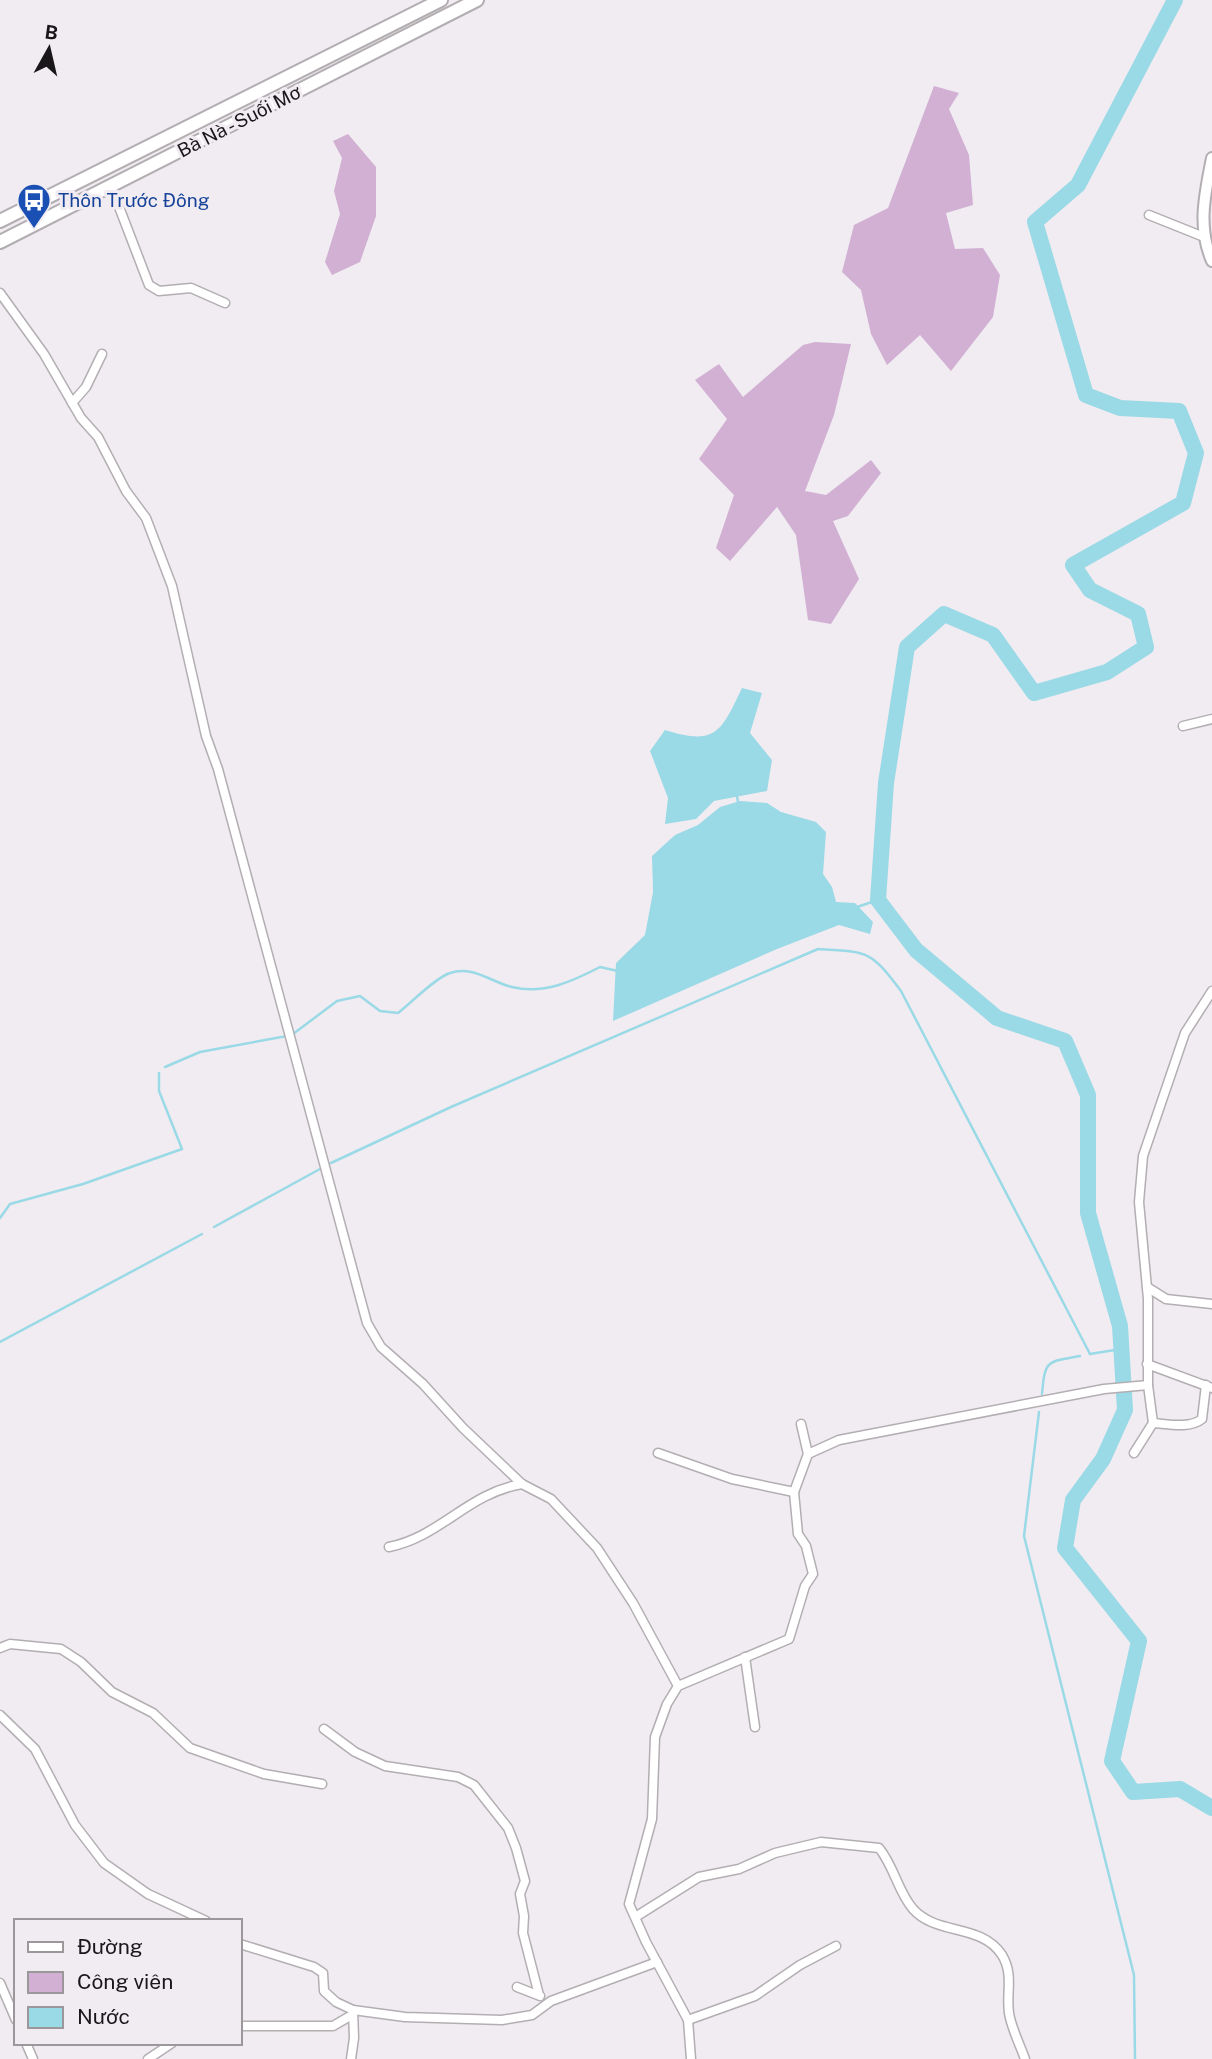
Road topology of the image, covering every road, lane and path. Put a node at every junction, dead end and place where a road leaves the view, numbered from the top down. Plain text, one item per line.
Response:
1 (441, 0) edge
2 (477, 0) edge
3 (455, 5) edge
4 (1212, 158) edge
5 (111, 186) junction
6 (1149, 215) dead end
7 (0, 221) edge
8 (1204, 237) junction
9 (0, 242) edge
10 (1212, 261) edge
11 (0, 293) edge
12 (225, 303) dead end
13 (102, 355) dead end
14 (72, 403) junction
15 (1212, 719) edge
16 (1183, 726) dead end
17 (1212, 991) edge
18 (1147, 1287) junction
19 (1212, 1304) edge
20 (1147, 1364) junction
21 (1148, 1385) junction
22 (1209, 1387) edge
23 (1153, 1423) junction
24 (801, 1424) dead end
25 (658, 1453) dead end
26 (808, 1454) junction
27 (1135, 1454) dead end
28 (522, 1484) junction
29 (794, 1492) junction
30 (389, 1547) dead end
31 (0, 1648) edge
32 (745, 1657) junction
33 (678, 1686) junction
34 (0, 1714) edge
35 (755, 1727) dead end
36 (324, 1729) dead end
37 (321, 1784) dead end
38 (637, 1916) junction
39 (202, 1919) edge
40 (242, 1945) edge
41 (836, 1946) dead end
42 (657, 1962) junction
43 (0, 1983) edge
44 (517, 1987) dead end
45 (539, 1995) junction
46 (546, 2004) junction
47 (353, 2010) junction
48 (14, 2015) edge
49 (688, 2020) junction
50 (242, 2026) edge
51 (170, 2045) edge
52 (148, 2059) edge
53 (351, 2059) edge
54 (691, 2059) edge
55 (1025, 2059) edge

1 - 7 main road, Bà Nà - Suối Mơ
2 - 3 main road, Bà Nà - Suối Mơ
3 - 5 main road, Bà Nà - Suối Mơ
4 - 8 street
5 - 9 main road, Bà Nà - Suối Mơ
5 - 12 street
6 - 8 street
8 - 10 street
11 - 14 street
13 - 14 street
14 - 28 street
15 - 16 street
17 - 18 street
18 - 19 street
18 - 20 street
20 - 21 street
20 - 22 street
21 - 23 street
21 - 26 street
22 - 23 street
23 - 27 street
24 - 26 street
25 - 29 street
26 - 29 street
28 - 30 street
28 - 33 street
29 - 32 street
31 - 37 street
32 - 33 street
32 - 35 street
33 - 38 street
34 - 39 street
36 - 45 street
38 - 42 street
38 - 55 street
40 - 47 street
41 - 49 street
42 - 46 street
42 - 49 street
43 - 48 street
44 - 45 street
45 - 46 street
46 - 47 street
47 - 50 street
47 - 53 street
49 - 54 street
51 - 52 street

